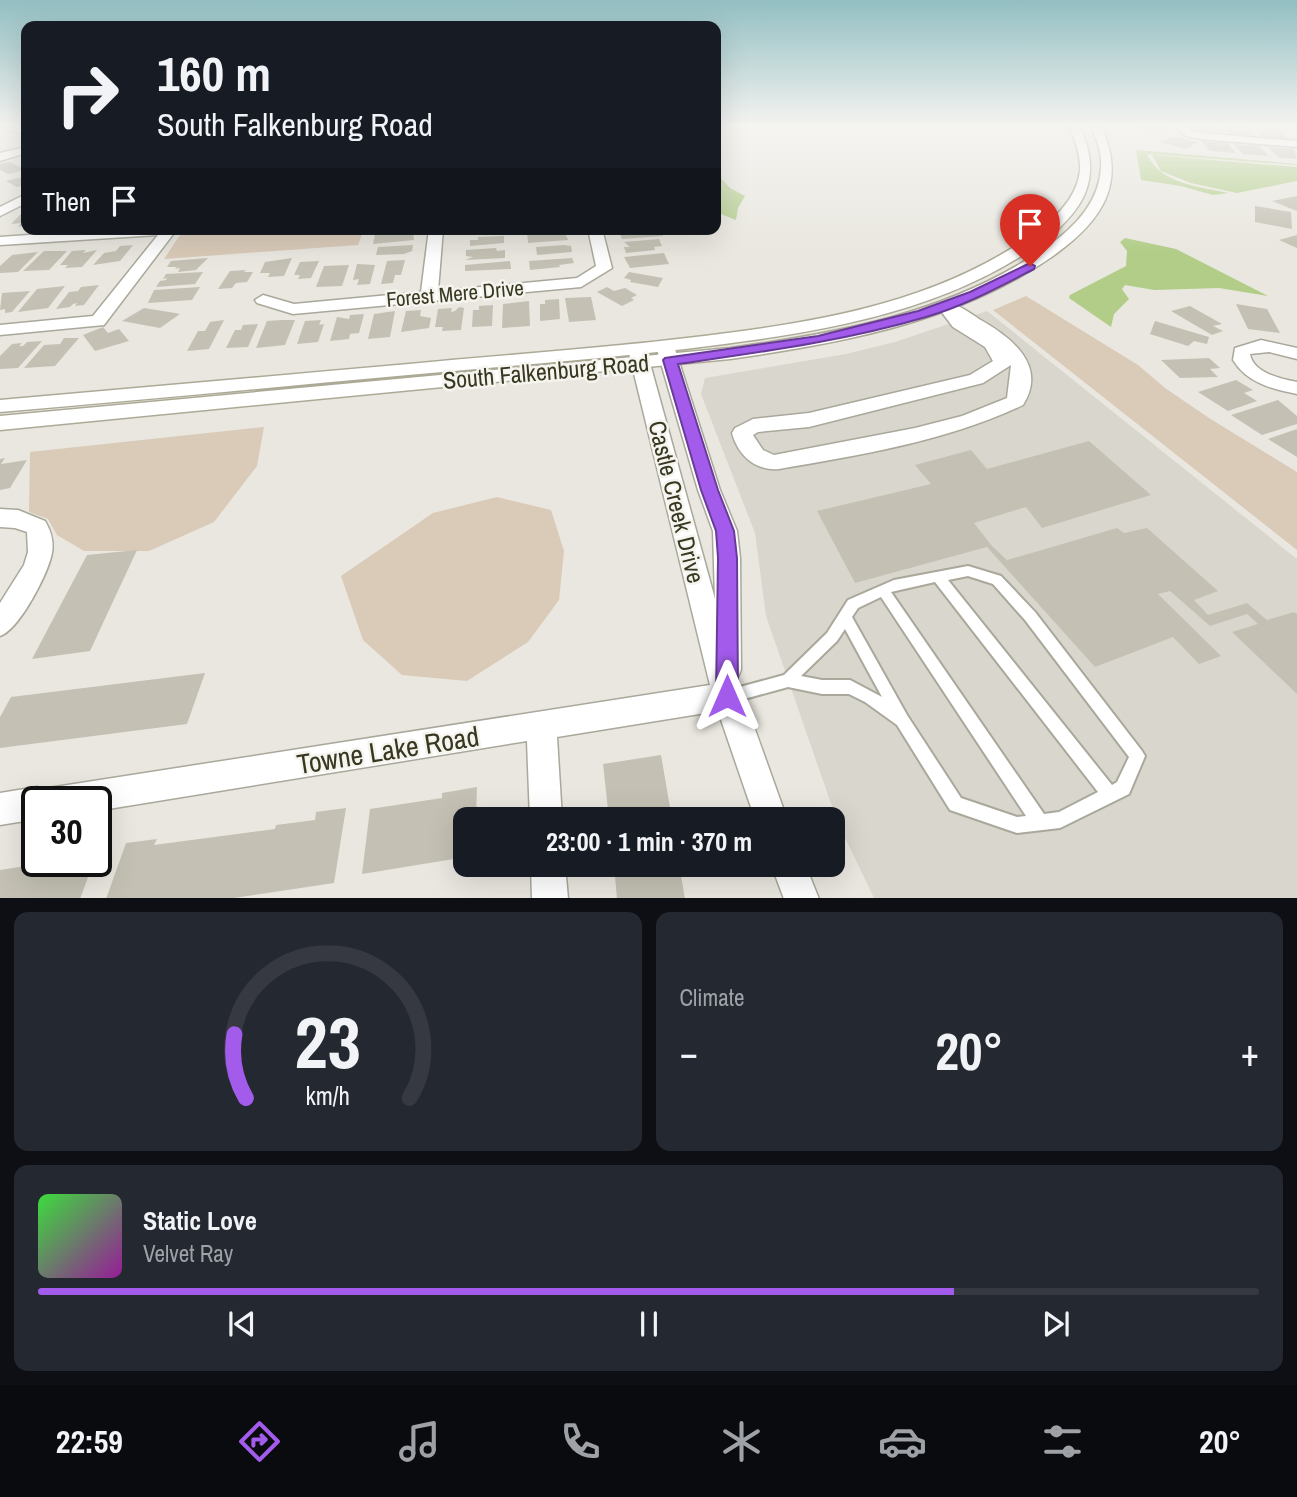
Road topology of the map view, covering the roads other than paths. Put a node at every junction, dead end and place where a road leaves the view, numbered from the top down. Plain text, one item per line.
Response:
1 (1085, 168) edge
2 (1107, 168) edge
3 (21, 201) edge
4 (0, 212) edge
5 (93, 235) edge
6 (166, 235) edge
7 (435, 235) edge
8 (596, 235) edge
9 (0, 241) edge
10 (992, 268) junction
11 (429, 296) junction
12 (263, 300) dead end
13 (945, 306) junction
14 (0, 330) edge
15 (667, 353) junction
16 (1297, 354) edge
17 (638, 356) junction
18 (985, 374) junction
19 (1297, 388) edge
20 (1018, 391) junction
21 (0, 407) edge
22 (0, 423) edge
23 (0, 518) edge
24 (938, 577) junction
25 (883, 590) junction
26 (845, 617) junction
27 (0, 625) edge
28 (788, 680) junction
29 (727, 696) junction
30 (902, 720) junction
31 (542, 727) junction
32 (112, 792) edge
33 (1109, 794) junction
34 (21, 806) edge
35 (545, 807) edge
36 (767, 807) edge
37 (0, 809) edge
38 (1040, 822) junction
39 (549, 877) edge
40 (793, 877) edge
41 (550, 898) edge
42 (802, 898) edge

1 - 10 street, South Falkenburg Road
2 - 13 street, South Falkenburg Road
3 - 4 street
5 - 9 street
6 - 14 street
7 - 11 street
8 - 11 street, Forest Mere Drive
10 - 13 street
10 - 15 street, South Falkenburg Road
11 - 12 street, Forest Mere Drive
13 - 15 street, South Falkenburg Road
13 - 18 street
13 - 20 street
15 - 17 street, South Falkenburg Road
15 - 29 street, Castle Creek Drive
16 - 19 street
17 - 21 street, South Falkenburg Road
17 - 22 street, South Falkenburg Road
17 - 29 street, Castle Creek Drive
18 - 20 street
18 - 20 street
23 - 27 street
24 - 25 lane
24 - 33 lane
24 - 33 lane
25 - 26 lane
25 - 38 lane
26 - 28 lane
26 - 30 lane
28 - 29 lane
28 - 30 lane
29 - 31 street, Towne Lake Road
29 - 36 street, Castle Creek Drive
30 - 38 lane
31 - 32 street, Towne Lake Road
31 - 35 street
33 - 38 lane
34 - 37 street
39 - 41 street
40 - 42 street

